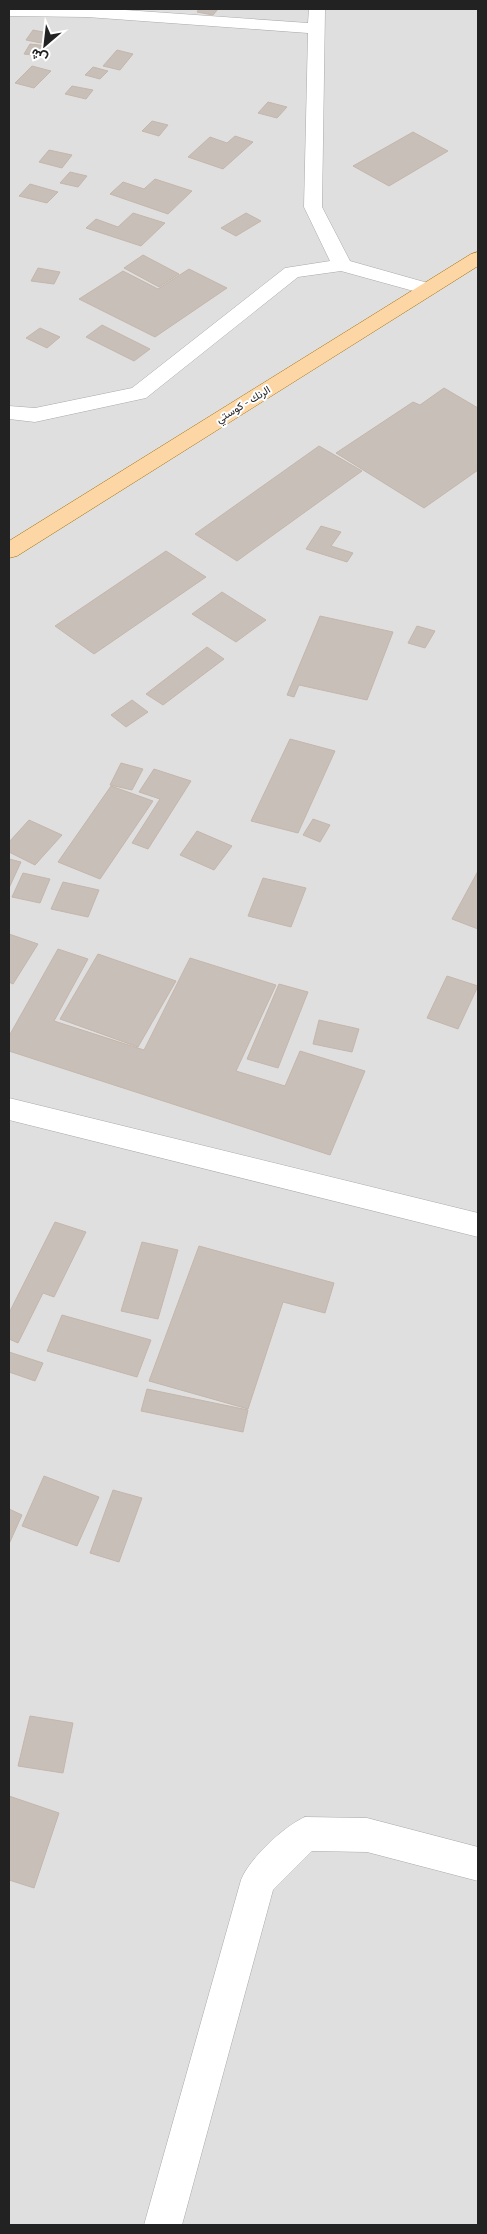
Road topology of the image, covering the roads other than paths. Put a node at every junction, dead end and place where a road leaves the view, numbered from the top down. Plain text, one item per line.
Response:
1 (318, 9) edge
2 (87, 10) edge
3 (9, 11) edge
4 (317, 29) junction
5 (478, 258) edge
6 (342, 265) junction
7 (428, 289) junction
8 (9, 413) edge
9 (9, 551) edge
10 (9, 1108) edge
11 (478, 1225) edge
12 (478, 1864) edge
13 (163, 2225) edge

1 - 4 street
2 - 3 street
2 - 4 street
4 - 6 street
5 - 7 main road, الرنك - كوستي
6 - 7 street
6 - 8 street
7 - 9 main road, الرنك - كوستي
10 - 11 street
12 - 13 street

